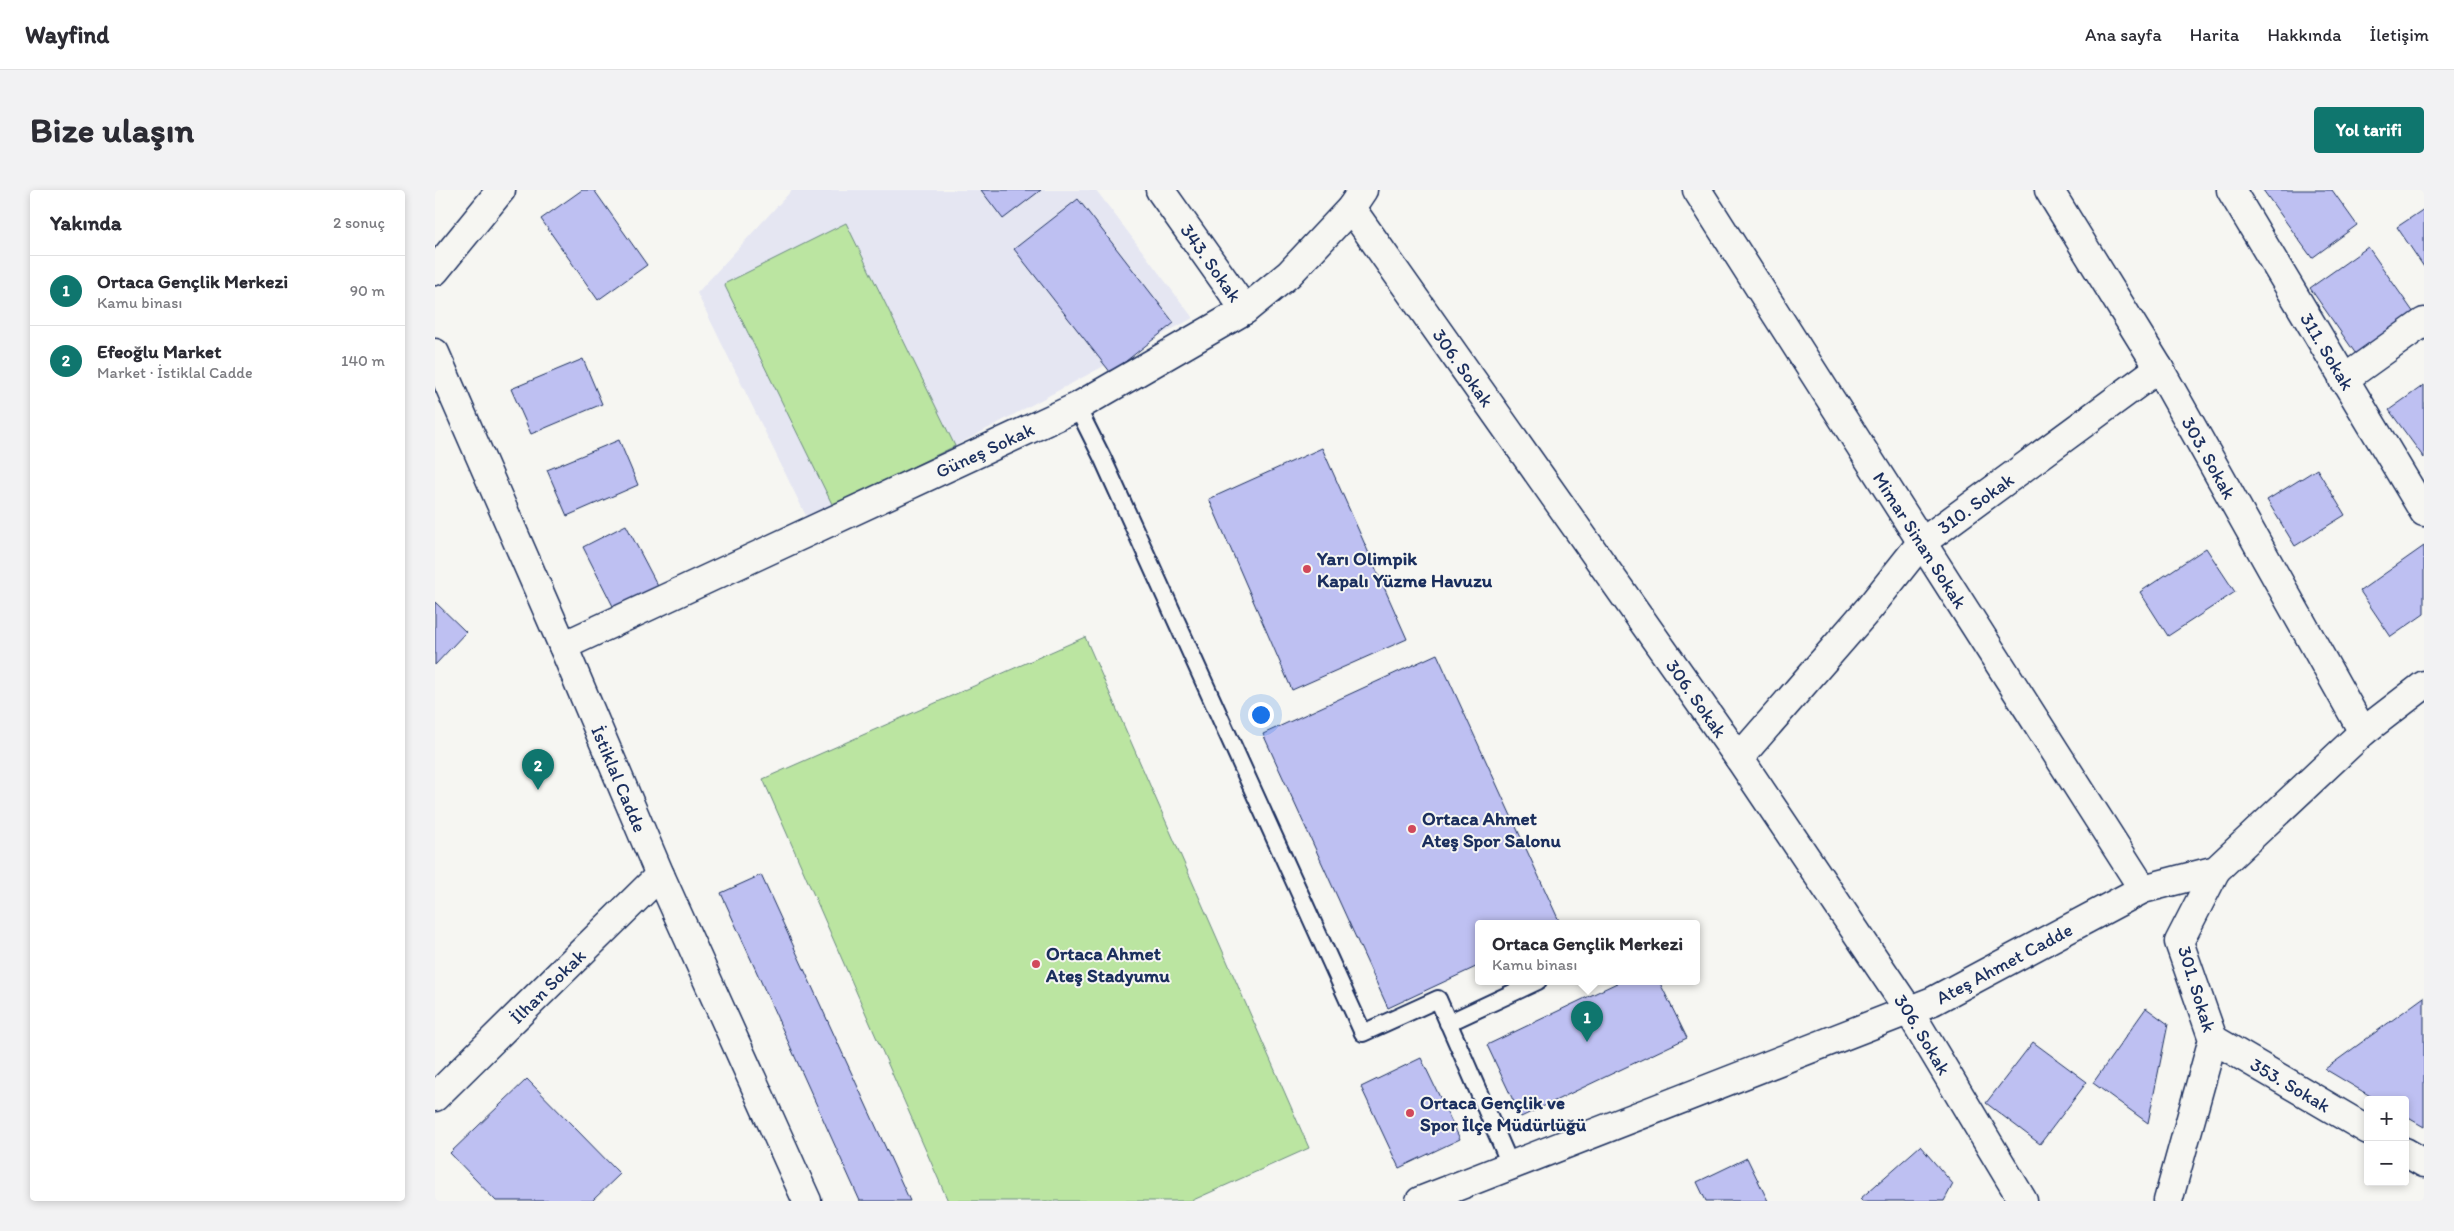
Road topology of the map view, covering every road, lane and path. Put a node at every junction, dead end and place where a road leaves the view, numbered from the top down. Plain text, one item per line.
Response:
1 (501, 190) edge
2 (1160, 190) edge
3 (1697, 190) edge
4 (2049, 190) edge
5 (2231, 190) edge
6 (1357, 199) edge
7 (435, 271) edge
8 (1245, 310) junction
9 (2424, 322) edge
10 (435, 353) edge
11 (2159, 368) junction
12 (2343, 380) junction
13 (1077, 407) junction
14 (2424, 512) edge
15 (1921, 543) junction
16 (563, 646) junction
17 (2424, 685) edge
18 (2363, 732) junction
19 (1739, 758) junction
20 (2216, 870) junction
21 (660, 875) junction
22 (2143, 889) junction
23 (1530, 985) edge
24 (1908, 1009) junction
25 (1449, 1023) junction
26 (2213, 1039) junction
27 (435, 1097) edge
28 (2364, 1128) edge
29 (2409, 1154) edge
30 (2424, 1163) edge
31 (1510, 1164) junction
32 (807, 1201) edge
33 (1420, 1201) edge
34 (2023, 1201) edge
35 (2167, 1201) edge

1 - 7 street
2 - 8 street, 343. Sokak
3 - 15 street, Mimar Sinan Sokak
4 - 11 street, 303. Sokak
5 - 12 street, 311. Sokak
6 - 8 street, Güneş Sokak
6 - 19 street, 306. Sokak
8 - 13 street, Güneş Sokak
9 - 12 street
10 - 16 street, İstiklal Cadde
11 - 15 street, 310. Sokak
11 - 18 street, 303. Sokak
12 - 14 street, 311. Sokak
13 - 16 street, Güneş Sokak
13 - 25 lane
15 - 19 street, 310. Sokak
15 - 22 street, Mimar Sinan Sokak
16 - 21 street, İstiklal Cadde
17 - 18 street, Ateş Ahmet Cadde
18 - 20 street, Ateş Ahmet Cadde
19 - 24 street, 306. Sokak
20 - 22 street, Ateş Ahmet Cadde
20 - 26 street, 301. Sokak
21 - 27 street, İlhan Sokak
21 - 32 street, İstiklal Cadde
22 - 24 street, Ateş Ahmet Cadde
23 - 25 lane
24 - 31 street, Ateş Ahmet Cadde
24 - 34 street, 306. Sokak
25 - 31 lane
26 - 28 street, 353. Sokak
26 - 35 street, 301. Sokak
29 - 30 street
31 - 33 street, Ateş Ahmet Cadde

